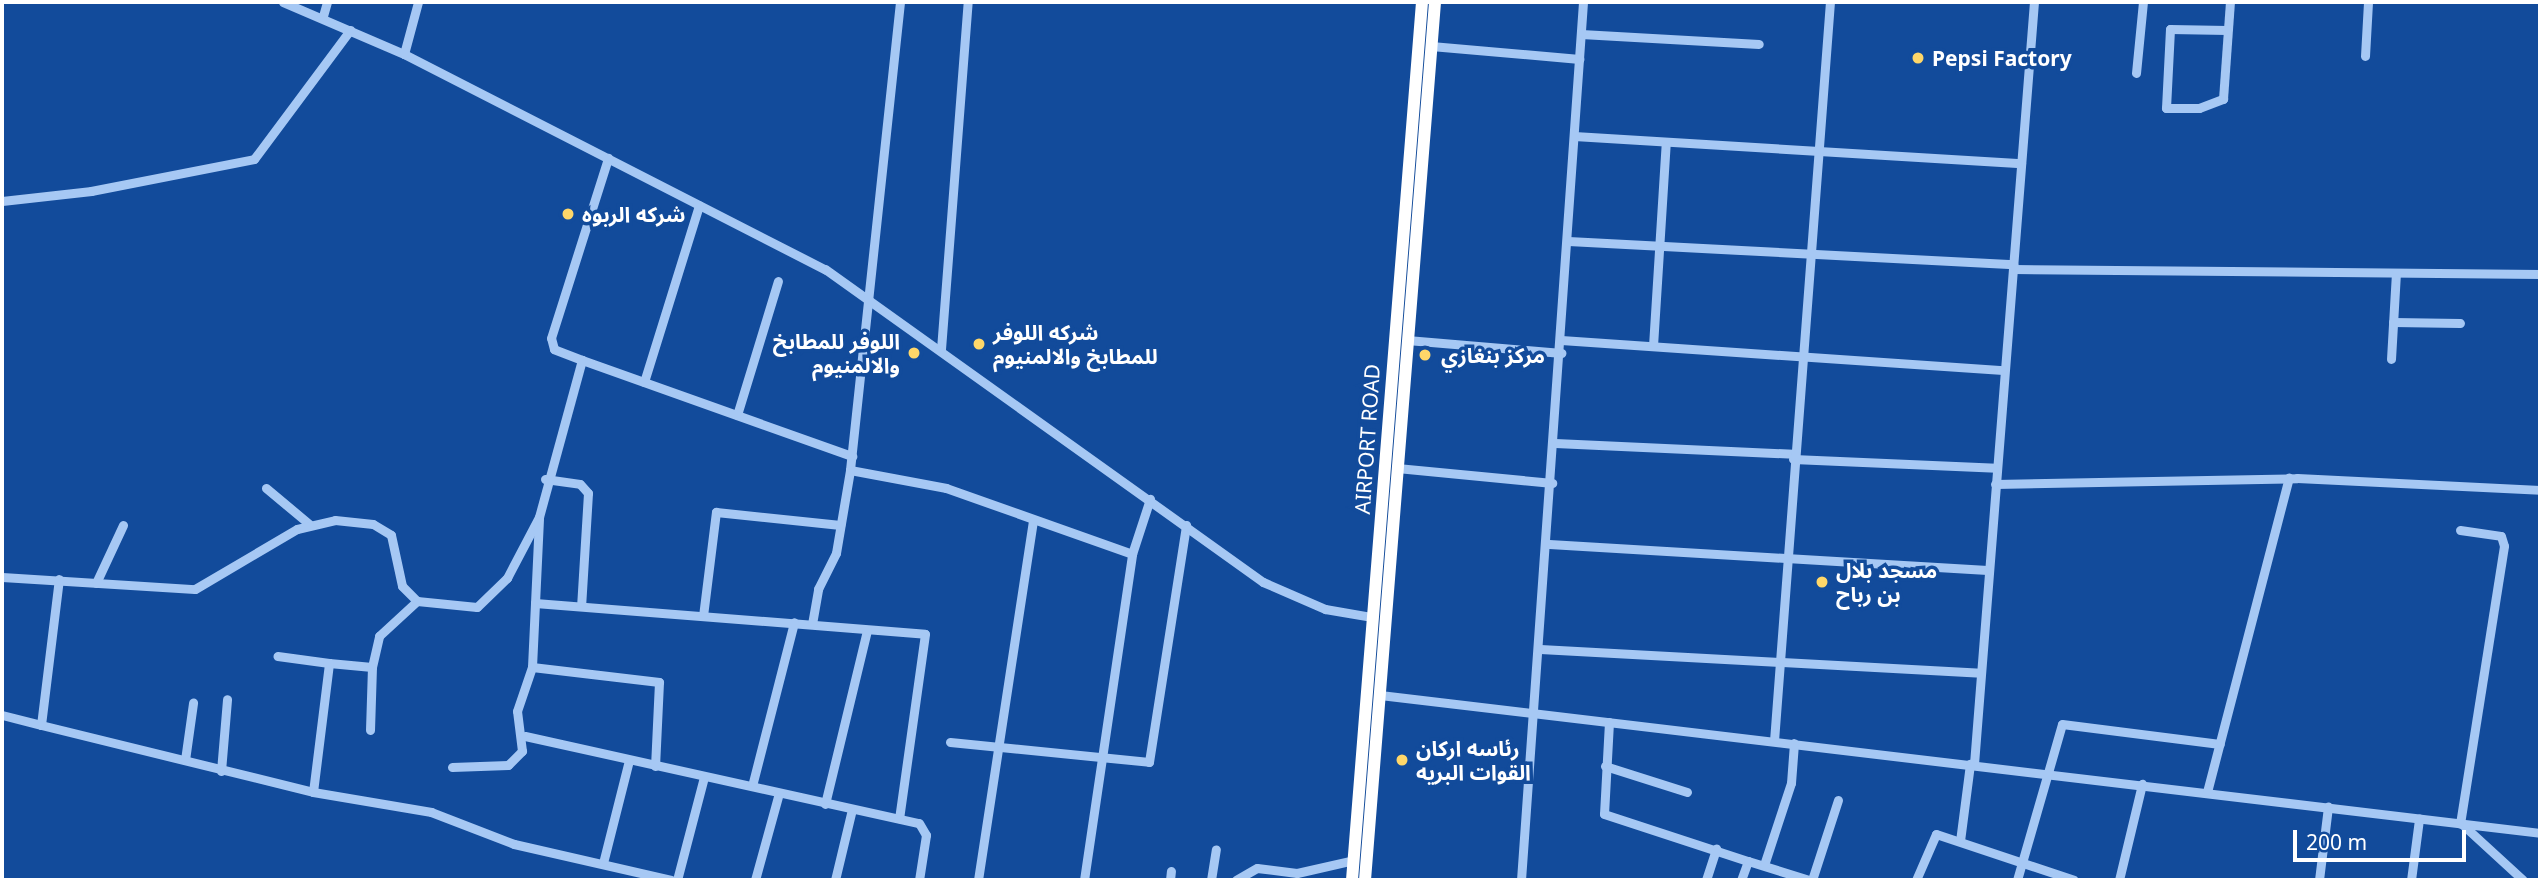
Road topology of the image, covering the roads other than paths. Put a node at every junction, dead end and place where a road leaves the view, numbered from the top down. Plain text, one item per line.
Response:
1 (283, 2) edge
2 (327, 2) edge
3 (418, 2) edge
4 (900, 2) edge
5 (968, 2) edge
6 (1422, 2) edge
7 (1435, 2) edge
8 (1583, 2) edge
9 (1830, 2) edge
10 (2034, 2) edge
11 (2143, 2) edge
12 (2230, 2) edge
13 (2368, 2) edge
14 (323, 16) junction
15 (350, 30) junction
16 (2227, 30) junction
17 (1581, 34) junction
18 (1759, 44) dead end
19 (1431, 46) junction
20 (404, 54) junction
21 (2365, 56) dead end
22 (1579, 58) junction
23 (2136, 73) dead end
24 (1574, 136) junction
25 (1666, 142) junction
26 (1818, 150) junction
27 (608, 159) junction
28 (2021, 163) junction
29 (2, 201) edge
30 (699, 205) junction
31 (1568, 241) junction
32 (1661, 243) junction
33 (1810, 252) junction
34 (2013, 266) junction
35 (2396, 273) junction
36 (2540, 274) edge
37 (778, 281) dead end
38 (869, 296) junction
39 (2393, 322) junction
40 (2460, 323) dead end
41 (1407, 340) junction
42 (1562, 340) junction
43 (1653, 346) junction
44 (941, 349) junction
45 (1561, 353) junction
46 (1800, 356) junction
47 (582, 359) junction
48 (2391, 359) dead end
49 (2003, 370) junction
50 (644, 382) junction
51 (737, 415) junction
52 (1555, 443) junction
53 (852, 456) junction
54 (1793, 457) junction
55 (1397, 468) junction
56 (1996, 468) junction
57 (849, 470) junction
58 (2289, 478) junction
59 (545, 479) junction
60 (1552, 484) junction
61 (1995, 484) junction
62 (266, 488) dead end
63 (2540, 490) edge
64 (1150, 499) junction
65 (539, 517) junction
66 (1033, 521) junction
67 (309, 524) junction
68 (124, 525) dead end
69 (840, 525) junction
70 (1186, 525) junction
71 (2460, 530) dead end
72 (1549, 544) junction
73 (1132, 554) junction
74 (1785, 558) junction
75 (1987, 570) junction
76 (2, 577) edge
77 (59, 579) junction
78 (96, 583) junction
79 (417, 601) junction
80 (535, 603) junction
81 (581, 606) junction
82 (703, 615) junction
83 (1372, 617) junction
84 (794, 622) junction
85 (812, 624) junction
86 (867, 631) junction
87 (1540, 649) junction
88 (277, 656) dead end
89 (1778, 661) junction
90 (329, 663) junction
91 (372, 667) junction
92 (532, 667) junction
93 (1980, 673) junction
94 (1380, 695) junction
95 (227, 699) dead end
96 (192, 703) dead end
97 (1535, 714) junction
98 (2, 715) edge
99 (1609, 722) junction
100 (41, 725) junction
101 (370, 730) dead end
102 (525, 736) junction
103 (1774, 741) junction
104 (950, 742) dead end
105 (1794, 743) junction
106 (2220, 744) junction
107 (996, 747) junction
108 (185, 760) junction
109 (629, 760) junction
110 (1101, 760) junction
111 (1972, 764) junction
112 (654, 766) junction
113 (1605, 766) junction
114 (452, 767) dead end
115 (221, 771) junction
116 (2051, 773) junction
117 (704, 777) junction
118 (2142, 784) junction
119 (752, 786) junction
120 (313, 792) junction
121 (1687, 792) dead end
122 (2207, 792) junction
123 (779, 793) junction
124 (1838, 800) dead end
125 (825, 804) junction
126 (2328, 807) junction
127 (852, 809) junction
128 (899, 818) junction
129 (2420, 819) junction
130 (2461, 825) junction
131 (2540, 833) edge
132 (1960, 841) junction
133 (1216, 849) dead end
134 (1716, 849) junction
135 (1354, 860) junction
136 (1748, 860) junction
137 (2022, 862) junction
138 (603, 863) junction
139 (1764, 865) junction
140 (671, 880) edge
141 (677, 880) edge
142 (755, 880) edge
143 (835, 880) edge
144 (919, 880) edge
145 (978, 880) edge
146 (1084, 880) edge
147 (1211, 880) edge
148 (1236, 880) edge
149 (1352, 880) edge
150 (1365, 880) edge
151 (1521, 880) edge
152 (1706, 880) edge
153 (1741, 880) edge
154 (1811, 880) edge
155 (1916, 880) edge
156 (2017, 880) edge
157 (2074, 880) edge
158 (2119, 880) edge
159 (2319, 880) edge
160 (2411, 880) edge
161 (2523, 880) edge

1 - 14 street
2 - 14 street
3 - 20 street
4 - 38 street
5 - 44 street
6 - 83 highway, AIRPORT ROAD
7 - 19 highway, AIRPORT ROAD
8 - 17 street
9 - 26 street
10 - 28 street
11 - 23 street
12 - 16 street
13 - 21 street
14 - 15 street
15 - 20 street
15 - 29 street
16 - 16 street
17 - 18 street
17 - 22 street
19 - 22 street
19 - 41 highway, AIRPORT ROAD
20 - 27 street
22 - 24 street
24 - 25 street
24 - 31 street
25 - 26 street
25 - 32 street
26 - 28 street
26 - 33 street
27 - 30 street
27 - 47 street
28 - 34 street
30 - 38 street
30 - 50 street
31 - 32 street
31 - 42 street
32 - 33 street
32 - 43 street
33 - 34 street
33 - 46 street
34 - 35 street
34 - 49 street
35 - 36 street
35 - 39 street
37 - 51 street
38 - 44 street
38 - 53 street
39 - 40 street
39 - 48 street
41 - 45 street
41 - 55 highway, AIRPORT ROAD
42 - 43 street
42 - 45 street
43 - 46 street
44 - 64 street
45 - 52 street
46 - 49 street
46 - 54 street
47 - 50 street
47 - 59 street
49 - 56 street
50 - 51 street
51 - 53 street
52 - 54 street
52 - 60 street
53 - 57 street
54 - 56 street
54 - 74 street
55 - 60 street
55 - 94 highway, AIRPORT ROAD
56 - 61 street
57 - 66 street
57 - 69 street
58 - 61 street
58 - 63 street
58 - 106 street
59 - 65 street
59 - 81 street
60 - 72 street
61 - 75 street
62 - 67 street
64 - 70 street
64 - 73 street
65 - 79 street
65 - 80 street
66 - 73 street
66 - 107 street
67 - 78 street
67 - 79 street
68 - 78 street
69 - 82 street
69 - 85 street
70 - 83 street
70 - 110 street
71 - 130 street
72 - 74 street
72 - 87 street
73 - 110 street
74 - 75 street
74 - 89 street
75 - 93 street
76 - 77 street
77 - 78 street
77 - 100 street
79 - 91 street
80 - 81 street
80 - 92 street
81 - 82 street
82 - 84 street
83 - 135 highway, AIRPORT ROAD
84 - 85 street
84 - 119 street
85 - 86 street
86 - 125 street
86 - 128 street
87 - 89 street
87 - 97 street
88 - 90 street
89 - 93 street
89 - 103 street
90 - 91 street
90 - 120 street
91 - 101 street
92 - 102 street
92 - 112 street
93 - 111 street
94 - 97 street
94 - 150 highway, AIRPORT ROAD
95 - 115 street
96 - 108 street
97 - 99 street
97 - 151 street
98 - 100 street
99 - 103 street
99 - 113 street
100 - 108 street
102 - 109 street
102 - 114 street
103 - 105 street
104 - 107 street
105 - 111 street
105 - 139 street
106 - 116 street
106 - 122 street
107 - 110 street
107 - 145 street
108 - 115 street
109 - 112 street
109 - 138 street
110 - 146 street
111 - 116 street
111 - 132 street
112 - 117 street
113 - 121 street
113 - 134 street
115 - 120 street
116 - 118 street
116 - 137 street
117 - 119 street
117 - 141 street
118 - 122 street
118 - 158 street
119 - 123 street
120 - 138 street
122 - 126 street
123 - 125 street
123 - 142 street
124 - 154 street
125 - 127 street
126 - 129 street
126 - 159 street
127 - 128 street
127 - 143 street
128 - 144 street
129 - 130 street
129 - 160 street
130 - 131 street
130 - 161 street
132 - 137 street
132 - 155 street
133 - 147 street
134 - 136 street
134 - 152 street
135 - 148 street
135 - 149 highway, AIRPORT ROAD
136 - 139 street
136 - 153 street
137 - 156 street
137 - 157 street
138 - 140 street
139 - 154 street

